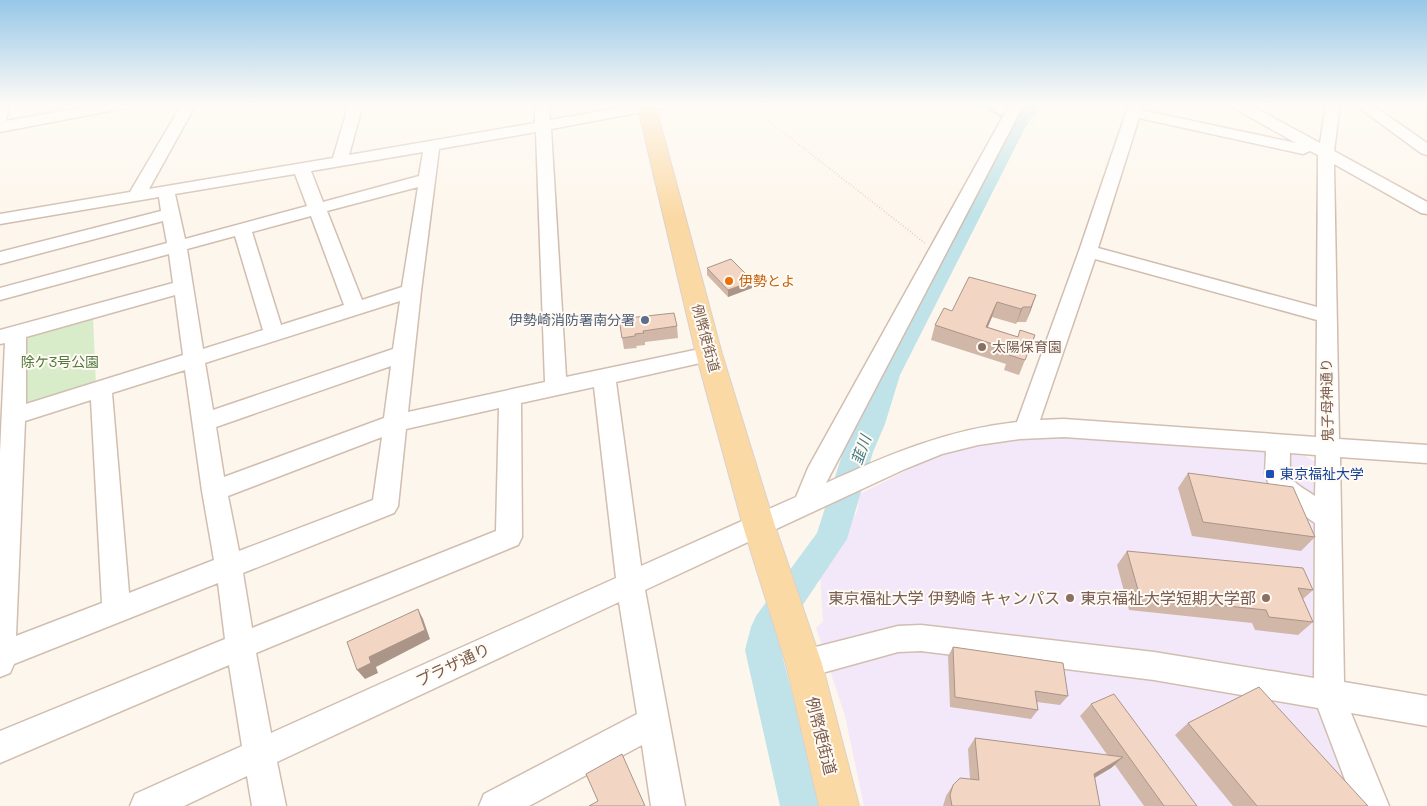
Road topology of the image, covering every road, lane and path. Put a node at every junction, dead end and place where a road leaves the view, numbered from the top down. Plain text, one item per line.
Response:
1 (167, 142) edge
2 (345, 142) edge
3 (457, 142) edge
4 (545, 142) edge
5 (660, 142) edge
6 (795, 142) edge
7 (997, 142) edge
8 (1124, 142) edge
9 (1273, 142) edge
10 (1304, 142) edge
11 (1328, 142) edge
12 (1415, 142) edge
13 (432, 146) junction
14 (1427, 150) edge
15 (1326, 154) junction
16 (340, 160) junction
17 (301, 167) junction
18 (427, 180) junction
19 (166, 191) junction
20 (136, 196) junction
21 (317, 208) junction
22 (1427, 209) edge
23 (170, 214) junction
24 (0, 219) edge
25 (242, 228) junction
26 (177, 246) junction
27 (937, 252) junction
28 (1088, 252) junction
29 (0, 258) edge
30 (182, 287) junction
31 (411, 291) junction
32 (0, 294) edge
33 (355, 308) junction
34 (1326, 316) junction
35 (274, 334) junction
36 (8, 335) edge
37 (404, 353) junction
38 (709, 354) junction
39 (194, 359) junction
40 (604, 378) junction
41 (556, 388) junction
42 (101, 389) junction
43 (510, 397) junction
44 (14, 416) junction
45 (204, 422) junction
46 (395, 424) junction
47 (1026, 428) junction
48 (1278, 444) junction
49 (1328, 448) junction
50 (1427, 454) edge
51 (214, 491) junction
52 (805, 505) junction
53 (1328, 518) junction
54 (759, 526) junction
55 (3, 542) edge
56 (229, 567) junction
57 (630, 583) junction
58 (116, 611) junction
59 (240, 646) junction
60 (800, 650) junction
61 (0, 656) edge
62 (0, 663) edge
63 (1329, 696) junction
64 (1427, 711) edge
65 (654, 722) junction
66 (0, 747) edge
67 (259, 754) junction
68 (147, 806) edge
69 (269, 806) edge
70 (496, 806) edge
71 (668, 806) edge
72 (839, 806) edge
73 (1372, 806) edge

1 - 20 street
2 - 16 street
3 - 13 street
4 - 41 street
5 - 38 main road, 例幣使街道
6 - 27 path
7 - 27 street
8 - 28 street
9 - 15 street
10 - 15 street
11 - 15 street, 鬼子母神通り
12 - 14 street
13 - 16 street
13 - 18 street
15 - 22 street
15 - 34 street, 鬼子母神通り
16 - 17 street
17 - 19 street
17 - 21 street
18 - 21 street
18 - 31 street
19 - 20 street
19 - 23 street
20 - 24 street
21 - 25 street
21 - 33 street
23 - 26 street
23 - 29 street
25 - 26 street
25 - 35 street
26 - 30 street
26 - 32 street
27 - 52 street
28 - 34 street
28 - 47 street
30 - 36 street
30 - 39 street
31 - 33 street
31 - 37 street
33 - 35 street
34 - 49 street, 鬼子母神通り
35 - 39 street
36 - 44 street
37 - 45 street
37 - 46 street
38 - 40 street
38 - 54 main road, 例幣使街道
39 - 42 street
39 - 45 street
40 - 41 street
40 - 57 street
41 - 43 street
42 - 44 street
42 - 58 street
43 - 46 street
43 - 59 street
44 - 55 street
45 - 51 street
46 - 51 street
46 - 56 street
47 - 48 street, プラザ通り
47 - 52 street, プラザ通り
48 - 49 street, プラザ通り
48 - 53 street
49 - 50 street, プラザ通り
49 - 53 street, 鬼子母神通り
51 - 56 street
52 - 54 street, プラザ通り
53 - 63 street, 鬼子母神通り
54 - 57 street, プラザ通り
54 - 60 main road, 例幣使街道
55 - 61 street
56 - 58 street
56 - 59 street
57 - 65 street
57 - 67 street, プラザ通り
58 - 61 street
59 - 66 street
59 - 67 street
60 - 63 street
60 - 72 main road, 例幣使街道
61 - 62 street
63 - 64 street
63 - 73 street
65 - 70 street
65 - 71 street
67 - 68 street, プラザ通り
67 - 69 street

